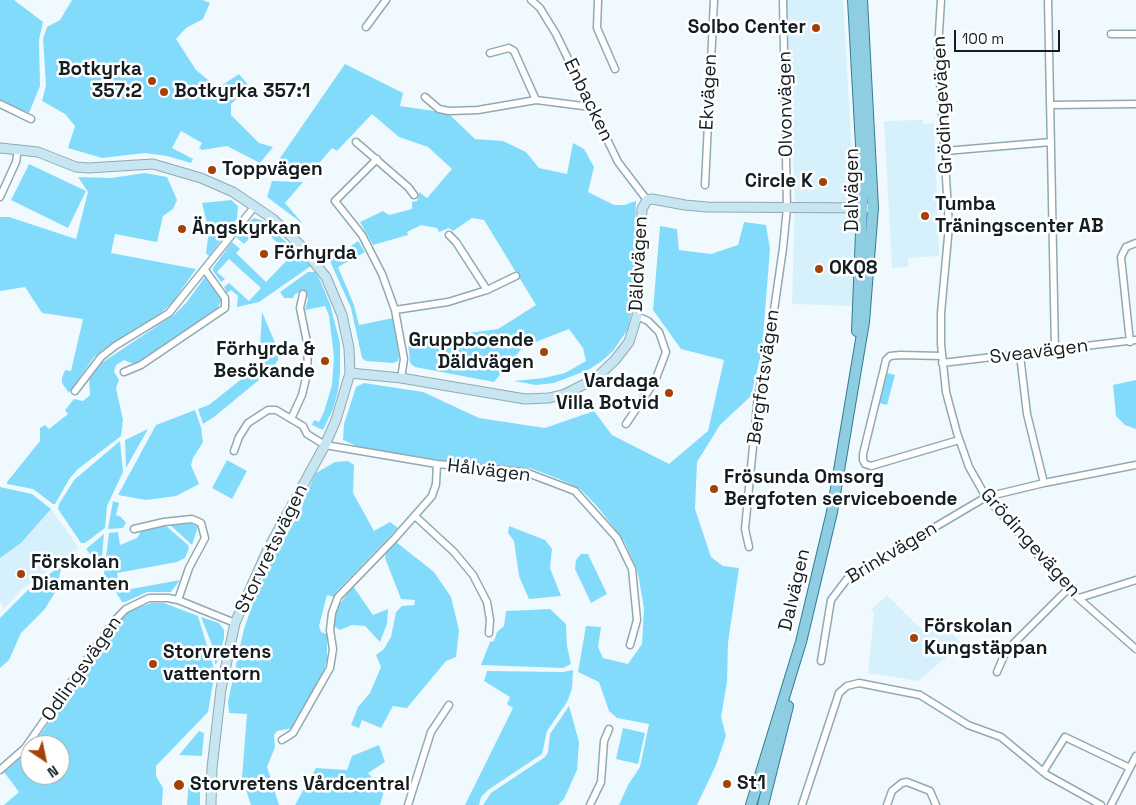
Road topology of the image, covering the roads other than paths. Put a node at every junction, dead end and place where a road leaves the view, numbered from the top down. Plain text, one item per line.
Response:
1 (386, 0) edge
2 (531, 0) edge
3 (598, 0) edge
4 (714, 0) edge
5 (783, 0) edge
6 (853, 0) edge
7 (862, 0) edge
8 (941, 0) edge
9 (1048, 0) edge
10 (366, 27) dead end
11 (1111, 34) dead end
12 (1136, 34) edge
13 (490, 53) dead end
14 (615, 69) dead end
15 (425, 97) dead end
16 (536, 100) junction
17 (0, 104) edge
18 (1136, 104) edge
19 (1050, 105) junction
20 (591, 108) junction
21 (31, 119) dead end
22 (356, 142) dead end
23 (1051, 142) junction
24 (0, 148) edge
25 (18, 148) junction
26 (945, 151) junction
27 (377, 159) junction
28 (705, 185) dead end
29 (414, 195) dead end
30 (0, 197) edge
31 (647, 200) junction
32 (255, 206) junction
33 (787, 208) junction
34 (868, 208) junction
35 (449, 235) dead end
36 (1136, 243) edge
37 (205, 270) junction
38 (516, 276) dead end
39 (487, 290) junction
40 (303, 294) dead end
41 (395, 310) junction
42 (637, 316) junction
43 (1133, 341) edge
44 (1055, 350) junction
45 (1020, 355) junction
46 (942, 359) junction
47 (124, 372) dead end
48 (350, 373) junction
49 (401, 378) junction
50 (75, 391) dead end
51 (291, 419) junction
52 (626, 424) dead end
53 (959, 440) junction
54 (325, 445) junction
55 (234, 451) dead end
56 (437, 464) junction
57 (1136, 465) edge
58 (1044, 483) junction
59 (986, 497) junction
60 (415, 516) junction
61 (134, 529) dead end
62 (749, 547) dead end
63 (1136, 580) edge
64 (1068, 589) junction
65 (1079, 598) junction
66 (178, 600) junction
67 (235, 623) junction
68 (489, 632) dead end
69 (801, 642) junction
70 (630, 645) dead end
71 (1136, 649) edge
72 (821, 661) dead end
73 (998, 672) dead end
74 (449, 705) dead end
75 (609, 729) dead end
76 (282, 740) dead end
77 (1136, 756) edge
78 (1130, 768) junction
79 (0, 770) edge
80 (1043, 772) junction
81 (211, 805) edge
82 (408, 805) edge
83 (590, 805) edge
84 (751, 805) edge
85 (763, 805) edge
86 (802, 805) edge
87 (887, 805) edge
88 (936, 805) edge
89 (1101, 805) edge
90 (1111, 805) edge

1 - 10 street
2 - 20 street, Enbacken
3 - 14 street
4 - 28 street, Ekvägen
5 - 33 street, Olvonvägen
6 - 34 main road, Dalvägen
7 - 34 main road, Dalvägen
8 - 26 street, Grödingevägen
9 - 19 street
11 - 12 street
13 - 16 street
15 - 16 street
16 - 20 street
17 - 21 street
18 - 19 street
19 - 23 street
20 - 31 street, Enbacken
22 - 27 street
23 - 26 street
23 - 44 street
24 - 25 street, Storvretsvägen
25 - 30 street
25 - 32 street, Storvretsvägen
26 - 46 street, Grödingevägen
27 - 29 street
27 - 41 street
31 - 33 street, Däldvägen
31 - 42 street, Däldvägen
32 - 37 street
32 - 48 street, Storvretsvägen
33 - 34 street, Däldvägen
33 - 62 street, Bergfotsvägen
34 - 69 main road, Dalvägen
35 - 39 street
36 - 43 street
37 - 47 street
37 - 50 street
38 - 39 street
39 - 41 street
40 - 51 street
41 - 49 street
42 - 49 street, Däldvägen
42 - 52 street
43 - 44 street, Sveavägen
44 - 45 street, Sveavägen
45 - 46 street, Sveavägen
45 - 58 street
46 - 53 street, Grödingevägen
46 - 53 street, Sveavägen
48 - 49 street, Däldvägen
48 - 54 street, Storvretsvägen
51 - 54 street
51 - 55 street
53 - 59 street, Grödingevägen
54 - 56 street, Hålvägen
54 - 67 street, Storvretsvägen
56 - 60 street, Hålvägen
56 - 70 street, Hålvägen
57 - 58 street, Brinkvägen
58 - 59 street, Brinkvägen
59 - 64 street, Grödingevägen
59 - 72 street, Brinkvägen
60 - 68 street
60 - 76 street, Hålvägen
61 - 66 street
63 - 65 street
64 - 65 street, Grödingevägen
64 - 73 street
65 - 71 street, Grödingevägen
66 - 67 street, Odlingsvägen
66 - 79 street, Odlingsvägen
67 - 81 street, Storvretsvägen
69 - 84 main road, Dalvägen
69 - 85 main road
74 - 82 street
75 - 83 street
77 - 78 street
78 - 80 street
78 - 90 street
80 - 86 street
80 - 89 street
87 - 88 street

